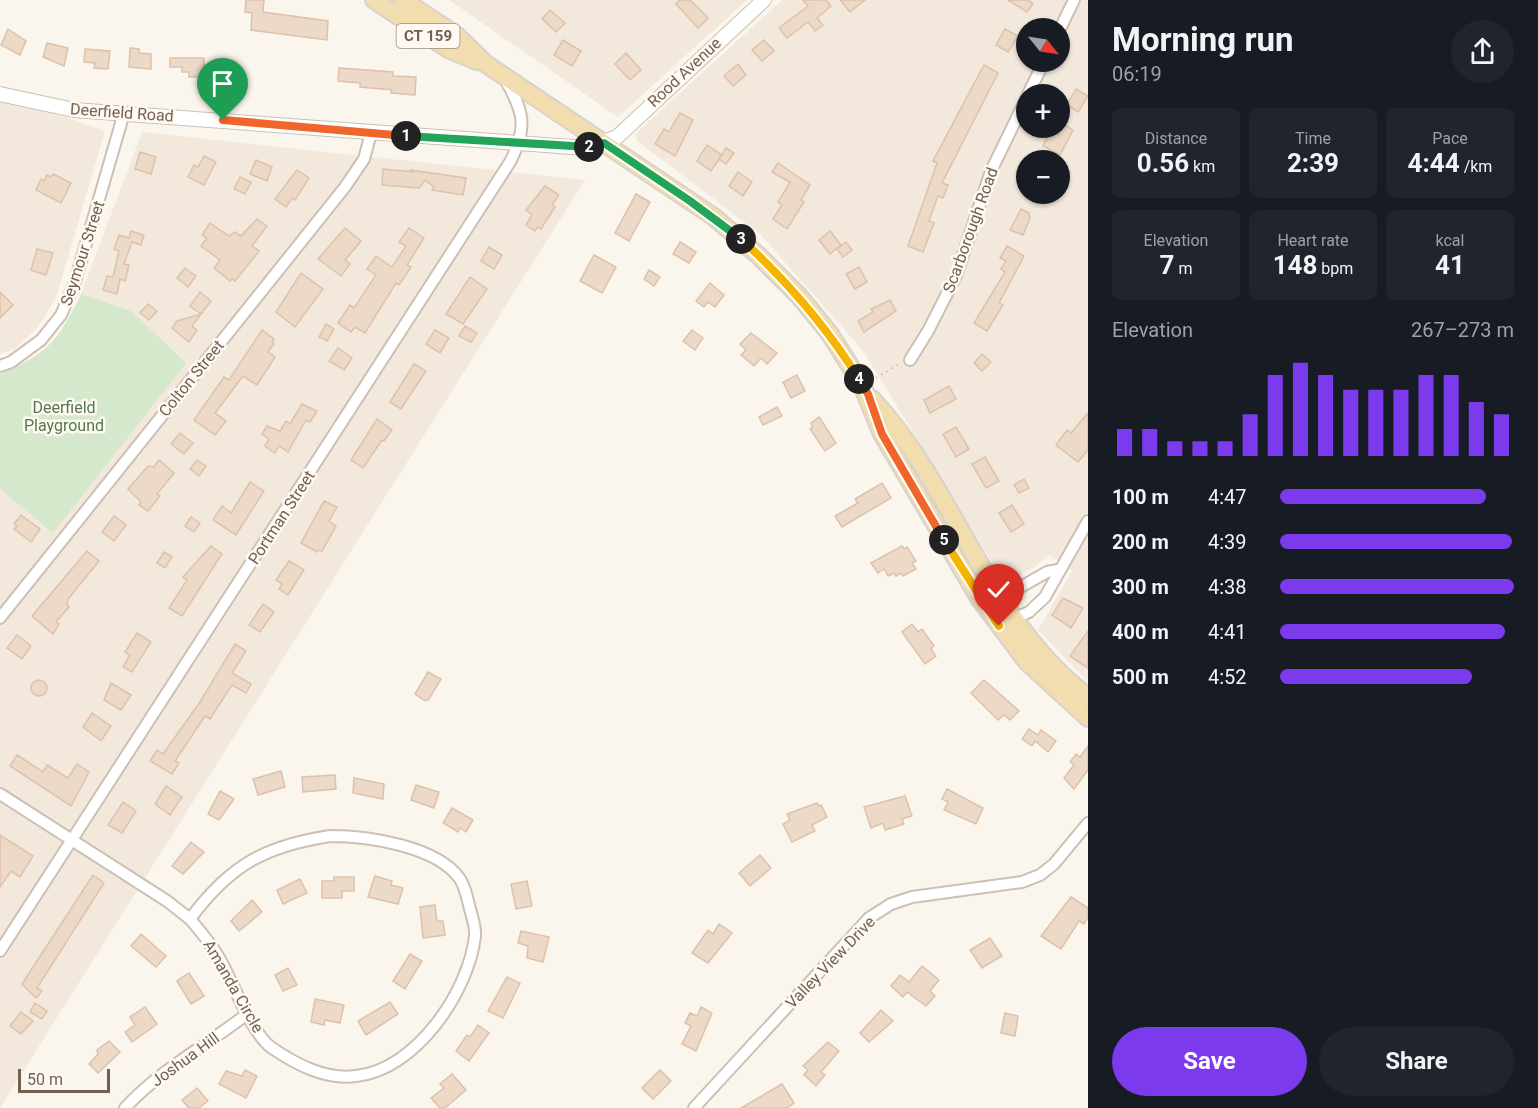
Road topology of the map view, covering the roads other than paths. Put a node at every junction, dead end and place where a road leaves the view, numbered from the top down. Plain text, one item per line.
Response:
1 (374, 0) edge
2 (403, 0) edge
3 (764, 0) edge
4 (1074, 0) edge
5 (1065, 18) edge
6 (486, 64) junction
7 (503, 75) junction
8 (0, 94) edge
9 (124, 112) junction
10 (1016, 120) edge
11 (370, 133) junction
12 (604, 143) junction
13 (518, 144) junction
14 (910, 360) road end
15 (0, 366) edge
16 (865, 389) junction
17 (1088, 521) edge
18 (1058, 570) junction
19 (998, 595) junction
20 (979, 598) junction
21 (0, 618) edge
22 (1014, 618) junction
23 (999, 626) junction
24 (1088, 697) edge
25 (1088, 718) edge
26 (0, 794) edge
27 (1088, 823) edge
28 (72, 840) junction
29 (190, 919) junction
30 (0, 951) edge
31 (247, 1014) junction
32 (125, 1108) edge
33 (694, 1108) edge

1 - 6 main road, CT 159
2 - 6 main road, CT 159
3 - 12 street, Rood Avenue
4 - 5 street
6 - 7 main road, CT 159
7 - 12 main road, CT 159
7 - 13 street, Portman Street
8 - 9 street, Deerfield Road
9 - 11 street, Deerfield Road
9 - 15 street, Seymour Street
10 - 14 street, Scarborough Road
11 - 13 street, Deerfield Road
11 - 21 street, Colton Street
12 - 13 street, Deerfield Road
12 - 16 main road, CT 159
13 - 28 street, Portman Street
16 - 19 main road, CT 159
16 - 20 main road, CT 159
17 - 18 street
18 - 19 street
18 - 22 street
19 - 20 street
19 - 22 main road, CT 159
20 - 23 main road, CT 159
22 - 23 street
22 - 24 main road, CT 159
23 - 25 main road, CT 159
26 - 28 street, Amanda Circle
27 - 33 street, Valley View Drive
28 - 29 street, Amanda Circle
28 - 30 street, Portman Street
29 - 31 street, Amanda Circle
29 - 31 street, Amanda Circle
31 - 32 street, Joshua Hill

